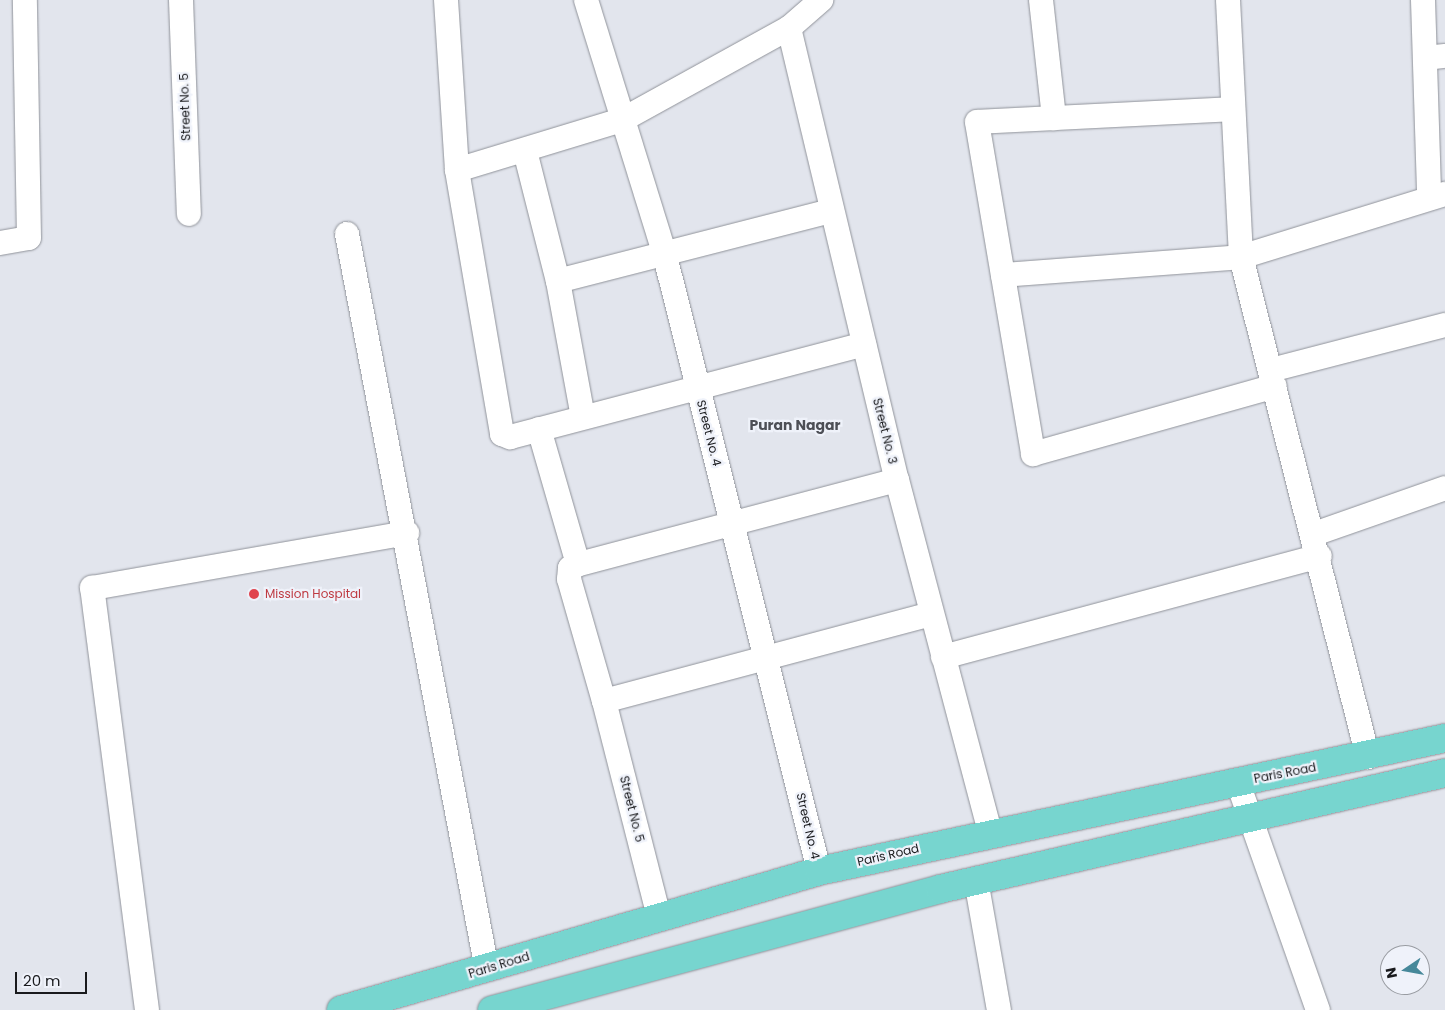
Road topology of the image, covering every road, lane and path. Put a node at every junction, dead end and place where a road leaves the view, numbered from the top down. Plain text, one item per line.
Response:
1 (25, 0) edge
2 (182, 0) edge
3 (446, 0) edge
4 (586, 0) edge
5 (821, 0) edge
6 (1041, 0) edge
7 (1228, 0) edge
8 (1423, 0) edge
9 (789, 28) junction
10 (1435, 57) edge
11 (1233, 109) junction
12 (1054, 118) junction
13 (622, 120) junction
14 (525, 151) junction
15 (457, 170) junction
16 (1437, 195) edge
17 (831, 211) junction
18 (189, 214) dead end
19 (347, 234) dead end
20 (0, 243) edge
21 (664, 252) junction
22 (1241, 257) junction
23 (1003, 275) junction
24 (558, 282) junction
25 (1445, 325) edge
26 (864, 344) junction
27 (1273, 378) junction
28 (698, 388) junction
29 (583, 417) junction
30 (540, 428) junction
31 (897, 480) junction
32 (1445, 488) edge
33 (732, 525) junction
34 (407, 533) junction
35 (1317, 545) junction
36 (578, 564) junction
37 (932, 614) junction
38 (943, 656) junction
39 (769, 657) junction
40 (604, 701) junction
41 (1445, 738) edge
42 (1368, 757) junction
43 (1445, 773) edge
44 (1238, 783) junction
45 (1247, 818) junction
46 (990, 832) junction
47 (819, 871) junction
48 (976, 880) junction
49 (659, 916) junction
50 (487, 969) junction
51 (147, 1010) edge
52 (341, 1010) edge
53 (492, 1010) edge
54 (999, 1010) edge
55 (1318, 1010) edge

1 - 20 street
2 - 18 street, Street No. 5
3 - 15 street
4 - 13 street, Street No. 4
5 - 9 street
6 - 12 street
7 - 11 street
8 - 10 street
9 - 13 street
9 - 17 street, Street No. 3
10 - 16 street
11 - 12 street
11 - 22 street
12 - 23 street
13 - 14 street
13 - 21 street, Street No. 4
14 - 15 street
14 - 24 street
15 - 30 street
16 - 22 street
17 - 21 street
17 - 26 street, Street No. 3
19 - 34 street
21 - 24 street
21 - 28 street, Street No. 4
22 - 23 street
22 - 27 street
23 - 27 street
24 - 29 street
25 - 27 street
26 - 28 street
26 - 31 street, Street No. 3
27 - 35 street
28 - 29 street
28 - 33 street, Street No. 4
29 - 30 street
30 - 36 street
31 - 33 street
31 - 37 street, Street No. 3
32 - 35 street
33 - 36 street
33 - 39 street, Street No. 4
34 - 50 street
34 - 51 street
35 - 38 street
35 - 42 street
36 - 40 street, Street No. 5
37 - 38 street, Street No. 3
37 - 39 street
38 - 46 street, Street No. 3
39 - 40 street
39 - 47 street, Street No. 4
40 - 49 street, Street No. 5
41 - 42 main road, Paris Road
42 - 44 main road, Paris Road
43 - 45 main road
44 - 45 street
44 - 46 main road, Paris Road
45 - 48 main road
45 - 55 street
46 - 47 main road, Paris Road
47 - 49 main road, Paris Road
48 - 53 main road
48 - 54 street
49 - 50 main road, Paris Road
50 - 52 main road, Paris Road

